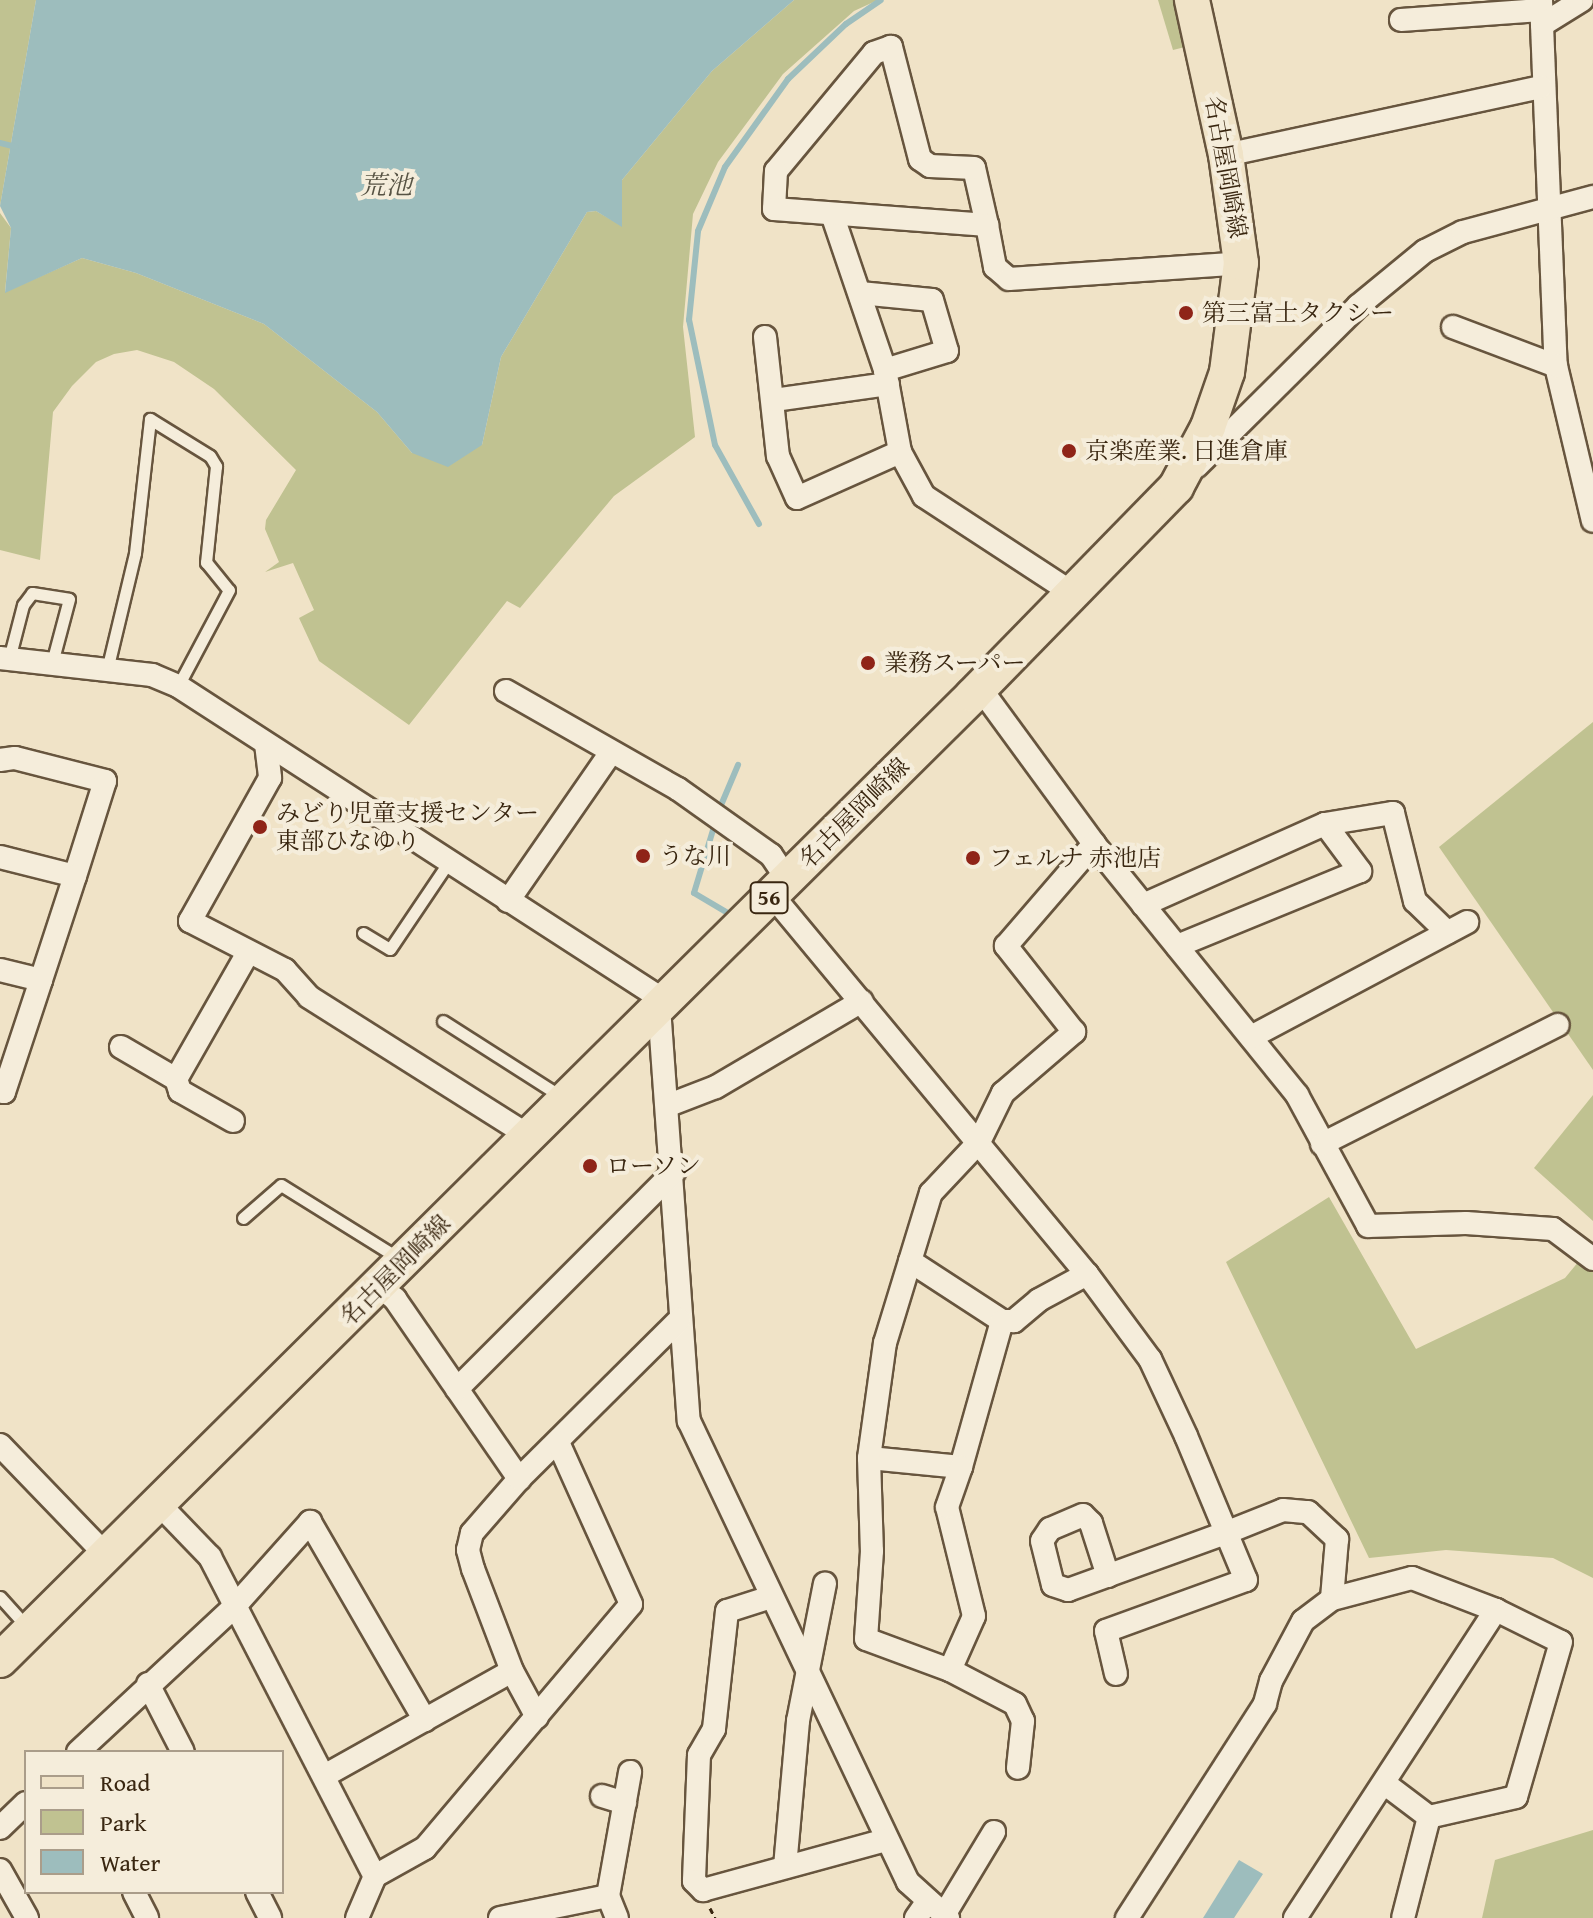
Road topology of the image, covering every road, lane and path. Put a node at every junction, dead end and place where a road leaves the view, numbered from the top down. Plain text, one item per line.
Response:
1 (1192, 0) edge
2 (1582, 0) edge
3 (1541, 11) edge
4 (1401, 20) dead end
5 (1541, 87) junction
6 (1226, 155) junction
7 (1593, 197) edge
8 (1547, 207) junction
9 (832, 214) junction
10 (987, 225) junction
11 (1241, 263) junction
12 (860, 293) junction
13 (1453, 327) dead end
14 (765, 337) dead end
15 (1556, 366) junction
16 (886, 377) junction
17 (774, 400) junction
18 (900, 452) junction
19 (1176, 487) junction
20 (1593, 521) edge
21 (1074, 594) junction
22 (5, 658) edge
23 (52, 663) junction
24 (107, 670) junction
25 (178, 686) junction
26 (980, 688) junction
27 (506, 691) dead end
28 (266, 744) junction
29 (611, 752) junction
30 (0, 760) edge
31 (1325, 824) junction
32 (1094, 844) junction
33 (0, 857) edge
34 (452, 858) junction
35 (75, 876) junction
36 (779, 887) junction
37 (508, 901) junction
38 (1143, 905) junction
39 (363, 933) dead end
40 (1177, 946) junction
41 (248, 953) junction
42 (0, 970) edge
43 (41, 980) junction
44 (862, 1001) junction
45 (662, 1004) junction
46 (443, 1021) dead end
47 (1558, 1025) dead end
48 (1251, 1037) junction
49 (121, 1047) dead end
50 (176, 1079) junction
51 (0, 1091) edge
52 (566, 1100) junction
53 (669, 1105) junction
54 (233, 1121) dead end
55 (529, 1136) junction
56 (979, 1142) junction
57 (1322, 1144) junction
58 (674, 1172) junction
59 (243, 1218) dead end
60 (1593, 1259) edge
61 (910, 1261) junction
62 (404, 1262) junction
63 (1087, 1274) junction
64 (379, 1286) junction
65 (679, 1320) junction
66 (1002, 1321) junction
67 (457, 1389) junction
68 (558, 1442) junction
69 (0, 1445) edge
70 (869, 1458) junction
71 (961, 1467) junction
72 (519, 1479) junction
73 (158, 1503) junction
74 (1228, 1532) junction
75 (106, 1555) junction
76 (1108, 1576) dead end
77 (825, 1584) dead end
78 (0, 1597) edge
79 (771, 1597) junction
80 (1332, 1599) junction
81 (235, 1606) junction
82 (1496, 1610) junction
83 (30, 1630) junction
84 (0, 1660) edge
85 (950, 1670) junction
86 (512, 1671) junction
87 (1116, 1674) dead end
88 (810, 1680) junction
89 (148, 1684) junction
90 (537, 1717) junction
91 (425, 1720) junction
92 (80, 1750) edge
93 (182, 1750) edge
94 (1018, 1768) dead end
95 (630, 1772) dead end
96 (324, 1776) junction
97 (1384, 1783) junction
98 (602, 1796) dead end
99 (625, 1803) junction
100 (24, 1805) edge
101 (1429, 1817) junction
102 (0, 1828) edge
103 (994, 1832) dead end
104 (886, 1840) junction
105 (785, 1867) junction
106 (0, 1870) edge
107 (375, 1876) junction
108 (135, 1894) edge
109 (258, 1894) edge
110 (608, 1896) junction
111 (934, 1913) edge
112 (21, 1916) edge
113 (147, 1918) edge
114 (270, 1918) edge
115 (357, 1918) edge
116 (500, 1918) edge
117 (617, 1918) edge
118 (1127, 1918) edge
119 (1295, 1918) edge
120 (1403, 1918) edge

1 - 6 main road, 名古屋岡崎線 / 56
2 - 3 street
3 - 4 street
3 - 5 street
5 - 6 street
5 - 8 street
6 - 11 main road, 名古屋岡崎線 / 56
7 - 8 street
8 - 15 street
8 - 19 street
9 - 10 street
9 - 10 street
9 - 12 street
10 - 11 street
11 - 19 main road, 名古屋岡崎線 / 56
12 - 16 street
12 - 16 street
13 - 15 street
14 - 17 street
15 - 20 street
16 - 17 street
16 - 18 street
17 - 18 street
18 - 21 street
19 - 21 main road, 名古屋岡崎線 / 56
21 - 26 main road, 名古屋岡崎線 / 56
22 - 23 street
22 - 23 lane
23 - 24 street
24 - 25 street
24 - 25 lane
25 - 28 street
26 - 32 street
26 - 36 main road, 名古屋岡崎線 / 56
27 - 29 street
28 - 34 street
28 - 41 street
29 - 36 street
29 - 37 street
30 - 35 street
31 - 38 street
31 - 40 street
31 - 48 street
32 - 38 street
32 - 56 street
33 - 35 street
34 - 37 street
34 - 39 lane
35 - 43 street
36 - 44 street
36 - 45 main road, 名古屋岡崎線 / 56
37 - 45 street
38 - 40 street
40 - 48 street
41 - 50 street
41 - 55 street
42 - 43 street
43 - 51 street
44 - 53 street
44 - 56 street
45 - 52 main road, 名古屋岡崎線 / 56
45 - 53 street
46 - 52 lane
47 - 57 street
48 - 57 street
49 - 50 street
50 - 54 street
52 - 55 main road, 名古屋岡崎線 / 56
53 - 58 street
55 - 62 main road, 名古屋岡崎線 / 56
56 - 61 street
56 - 63 street
57 - 60 street
58 - 65 street
58 - 67 street
59 - 62 lane
61 - 66 street
61 - 70 street
62 - 64 main road, 名古屋岡崎線 / 56
63 - 66 street
63 - 74 street
64 - 67 street
64 - 73 main road, 名古屋岡崎線 / 56
65 - 68 street
65 - 79 street
66 - 71 street
67 - 72 street
68 - 72 street
68 - 90 street
69 - 75 street
70 - 71 street
70 - 85 street
71 - 85 street
72 - 86 street
73 - 75 main road, 名古屋岡崎線 / 56
73 - 81 street
74 - 76 street
74 - 80 street
74 - 87 street
75 - 83 main road, 名古屋岡崎線 / 56
77 - 88 street
78 - 83 lane
79 - 88 street
79 - 105 street
80 - 82 street
80 - 118 street
81 - 89 street
81 - 91 street
81 - 96 street
82 - 97 street
82 - 101 street
83 - 84 main road, 名古屋岡崎線 / 56
85 - 94 street
86 - 90 street
86 - 91 street
88 - 104 street
88 - 105 street
89 - 92 street
89 - 93 street
90 - 107 street
91 - 96 street
95 - 99 street
96 - 107 street
97 - 101 street
97 - 119 street
98 - 99 street
99 - 110 street
100 - 102 street
101 - 120 street
103 - 111 street
104 - 105 street
104 - 111 street
106 - 112 street
107 - 115 street
108 - 113 street
109 - 114 street
110 - 116 street
110 - 117 street

